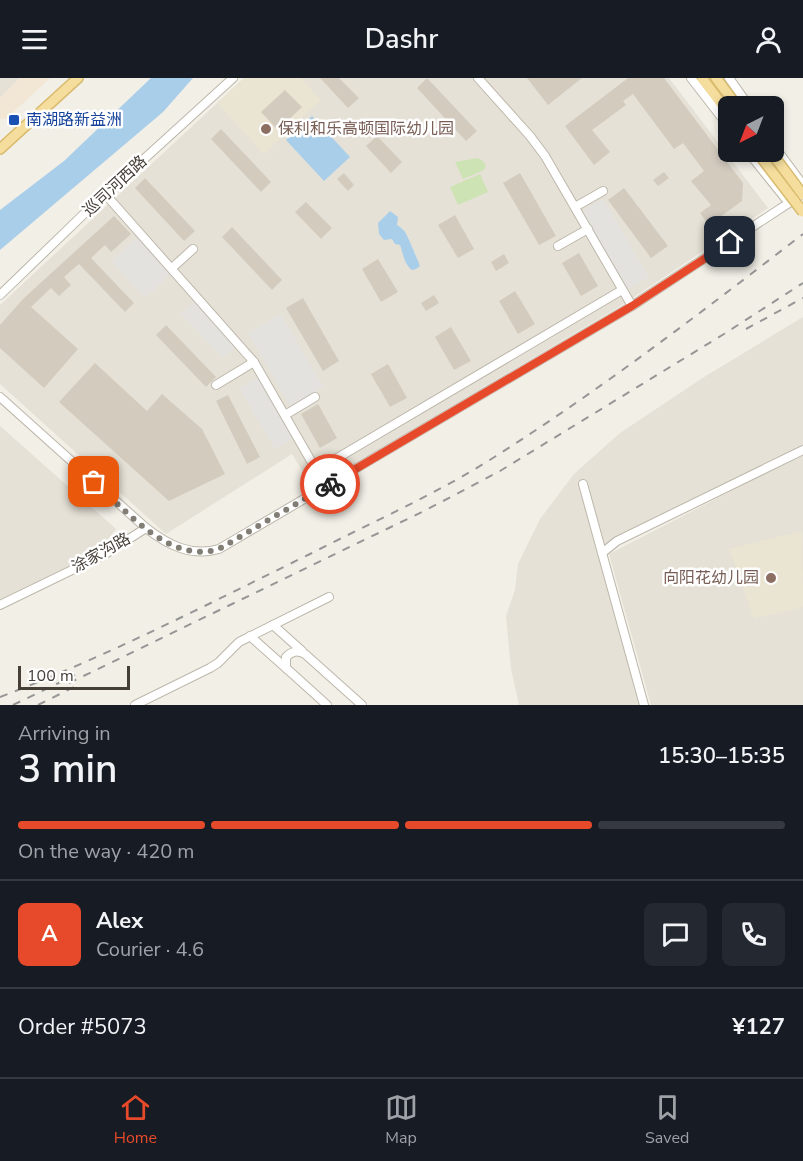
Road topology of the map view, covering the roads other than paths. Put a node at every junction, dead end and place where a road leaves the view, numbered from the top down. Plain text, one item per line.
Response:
1 (78, 78) edge
2 (233, 78) edge
3 (479, 78) edge
4 (691, 78) edge
5 (702, 78) edge
6 (716, 78) edge
7 (729, 78) edge
8 (730, 96) edge
9 (742, 96) edge
10 (718, 99) edge
11 (718, 113) edge
12 (0, 134) edge
13 (2, 147) edge
14 (784, 159) edge
15 (756, 162) edge
16 (765, 162) edge
17 (779, 162) edge
18 (803, 185) edge
19 (603, 191) dead end
20 (803, 194) edge
21 (106, 195) junction
22 (789, 204) junction
23 (574, 207) junction
24 (803, 212) edge
25 (588, 230) junction
26 (558, 246) dead end
27 (193, 249) dead end
28 (172, 268) junction
29 (622, 290) junction
30 (0, 295) edge
31 (632, 306) junction
32 (254, 362) junction
33 (216, 385) dead end
34 (0, 397) edge
35 (315, 397) dead end
36 (285, 415) junction
37 (803, 450) edge
38 (317, 470) junction
39 (583, 484) dead end
40 (326, 487) junction
41 (146, 528) junction
42 (602, 553) junction
43 (330, 597) dead end
44 (0, 605) edge
45 (273, 625) junction
46 (250, 636) junction
47 (305, 654) junction
48 (289, 671) junction
49 (135, 705) edge
50 (327, 705) edge
51 (362, 705) edge
52 (644, 705) edge

1 - 13 main road
2 - 21 street, 巡司河西路
3 - 23 street
4 - 11 street
5 - 10 main road
6 - 8 main road
7 - 9 street
12 - 13 main road
14 - 18 street
15 - 22 street
16 - 24 main road, bridge
17 - 20 main road, bridge
19 - 23 street
20 - 22 street, 涂家沟路
21 - 28 street
21 - 30 street, 巡司河西路
22 - 31 street, 涂家沟路
23 - 25 street
25 - 26 street
25 - 29 street
27 - 28 street
28 - 32 street
29 - 31 street
29 - 38 street
31 - 40 street, 涂家沟路
32 - 33 street
32 - 36 street
34 - 41 street
35 - 36 street
36 - 38 street
37 - 42 street
38 - 40 street
39 - 42 street
40 - 41 street, 涂家沟路
41 - 44 street, 涂家沟路
42 - 52 street
43 - 45 street
45 - 46 street
45 - 47 street
46 - 48 street
46 - 49 street
47 - 48 street
47 - 51 street
48 - 50 street

